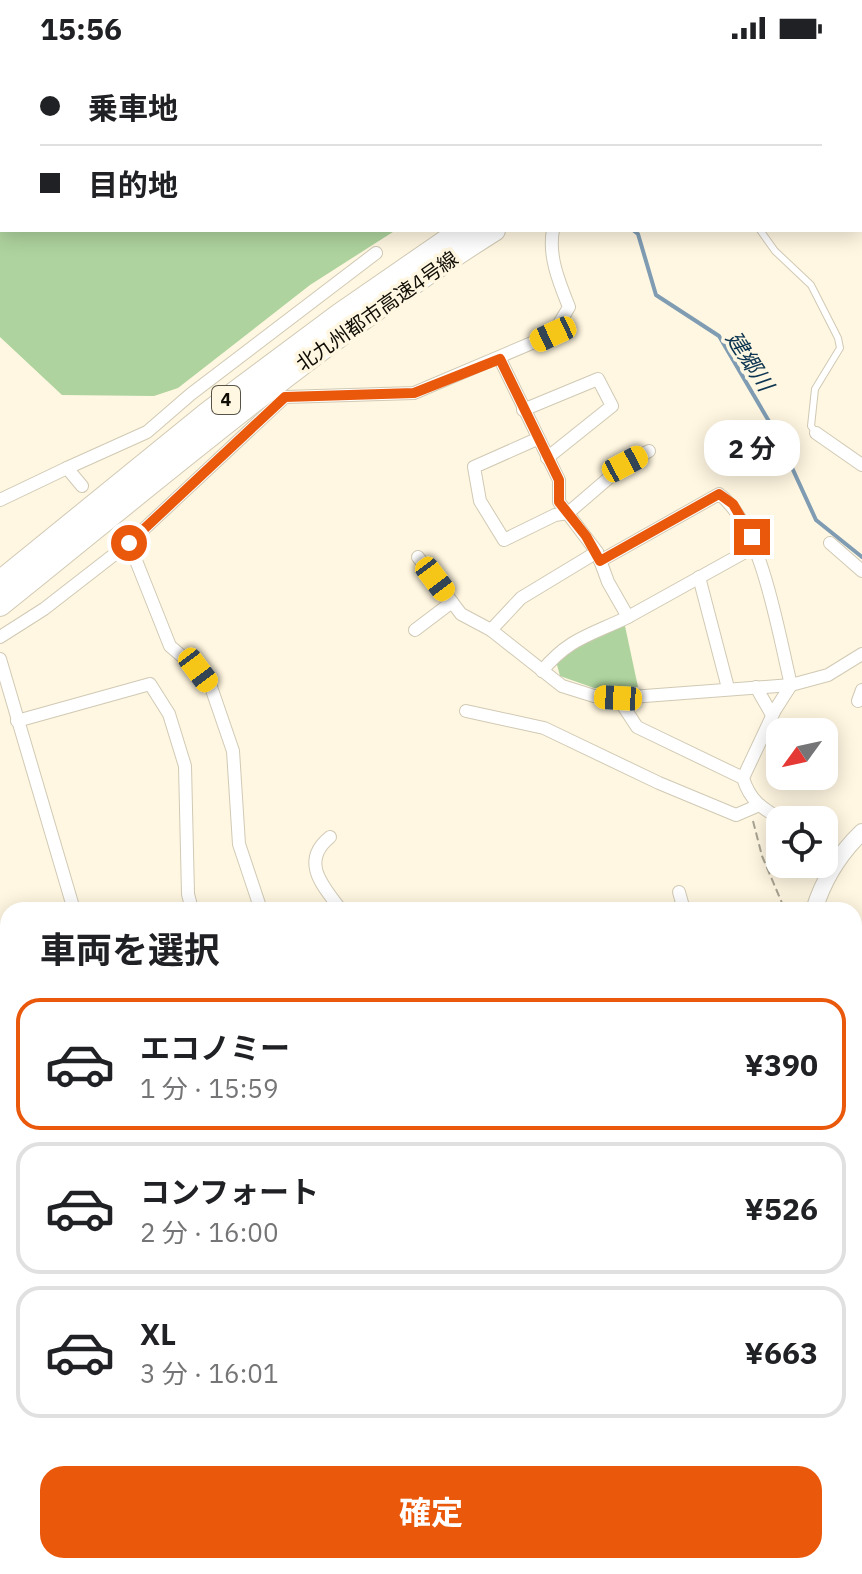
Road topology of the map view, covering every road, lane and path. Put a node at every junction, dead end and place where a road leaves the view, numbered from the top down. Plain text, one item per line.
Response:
1 (459, 232) edge
2 (491, 232) edge
3 (553, 232) edge
4 (761, 232) edge
5 (376, 253) dead end
6 (500, 359) junction
7 (523, 410) junction
8 (816, 433) joint
9 (537, 439) junction
10 (649, 451) dead end
11 (547, 458) junction
12 (862, 465) edge
13 (67, 468) junction
14 (82, 486) dead end
15 (0, 500) edge
16 (568, 513) junction
17 (117, 535) dead end
18 (129, 543) junction
19 (830, 543) dead end
20 (756, 546) junction
21 (598, 556) junction
22 (418, 557) dead end
23 (862, 571) edge
24 (699, 577) junction
25 (0, 582) edge
26 (452, 602) junction
27 (0, 605) edge
28 (628, 617) junction
29 (415, 630) dead end
30 (491, 630) junction
31 (0, 637) edge
32 (862, 654) edge
33 (0, 659) edge
34 (542, 671) junction
35 (791, 685) junction
36 (756, 687) junction
37 (728, 688) junction
38 (618, 698) junction
39 (466, 711) dead end
40 (772, 715) junction
41 (17, 721) junction
42 (743, 778) junction
43 (754, 808) junction
44 (766, 813) edge
45 (862, 832) edge
46 (330, 837) dead end
47 (838, 853) edge
48 (841, 855) junction
49 (679, 892) dead end
50 (72, 902) edge
51 (190, 902) edge
52 (258, 902) edge
53 (335, 902) edge
54 (682, 902) edge
55 (781, 902) edge
56 (817, 902) edge

1 - 25 highway, 北九州都市高速4号線 / 4
2 - 27 highway, 北九州都市高速4号線 / 4
3 - 6 street
4 - 8 lane
5 - 13 street
6 - 7 street
6 - 18 street
7 - 9 street
7 - 11 street
8 - 12 street
9 - 11 street
9 - 16 street
10 - 16 street
11 - 16 street
13 - 14 street
13 - 15 street
16 - 21 street
17 - 18 street
18 - 31 street
18 - 52 street
19 - 23 street
20 - 21 street
20 - 24 street
20 - 35 street
21 - 28 street
21 - 30 street
22 - 26 street
24 - 28 street
24 - 37 street
26 - 29 street
26 - 30 street
28 - 34 street
30 - 34 street
32 - 35 street
33 - 41 street
34 - 38 street
35 - 36 street
35 - 40 street
36 - 37 street
36 - 40 street
37 - 38 street
38 - 42 street
39 - 43 street
40 - 42 street
41 - 50 street
41 - 51 street
42 - 43 street
43 - 44 street
43 - 55 path
45 - 48 street
46 - 53 street
47 - 48 street
48 - 56 street
49 - 54 street

